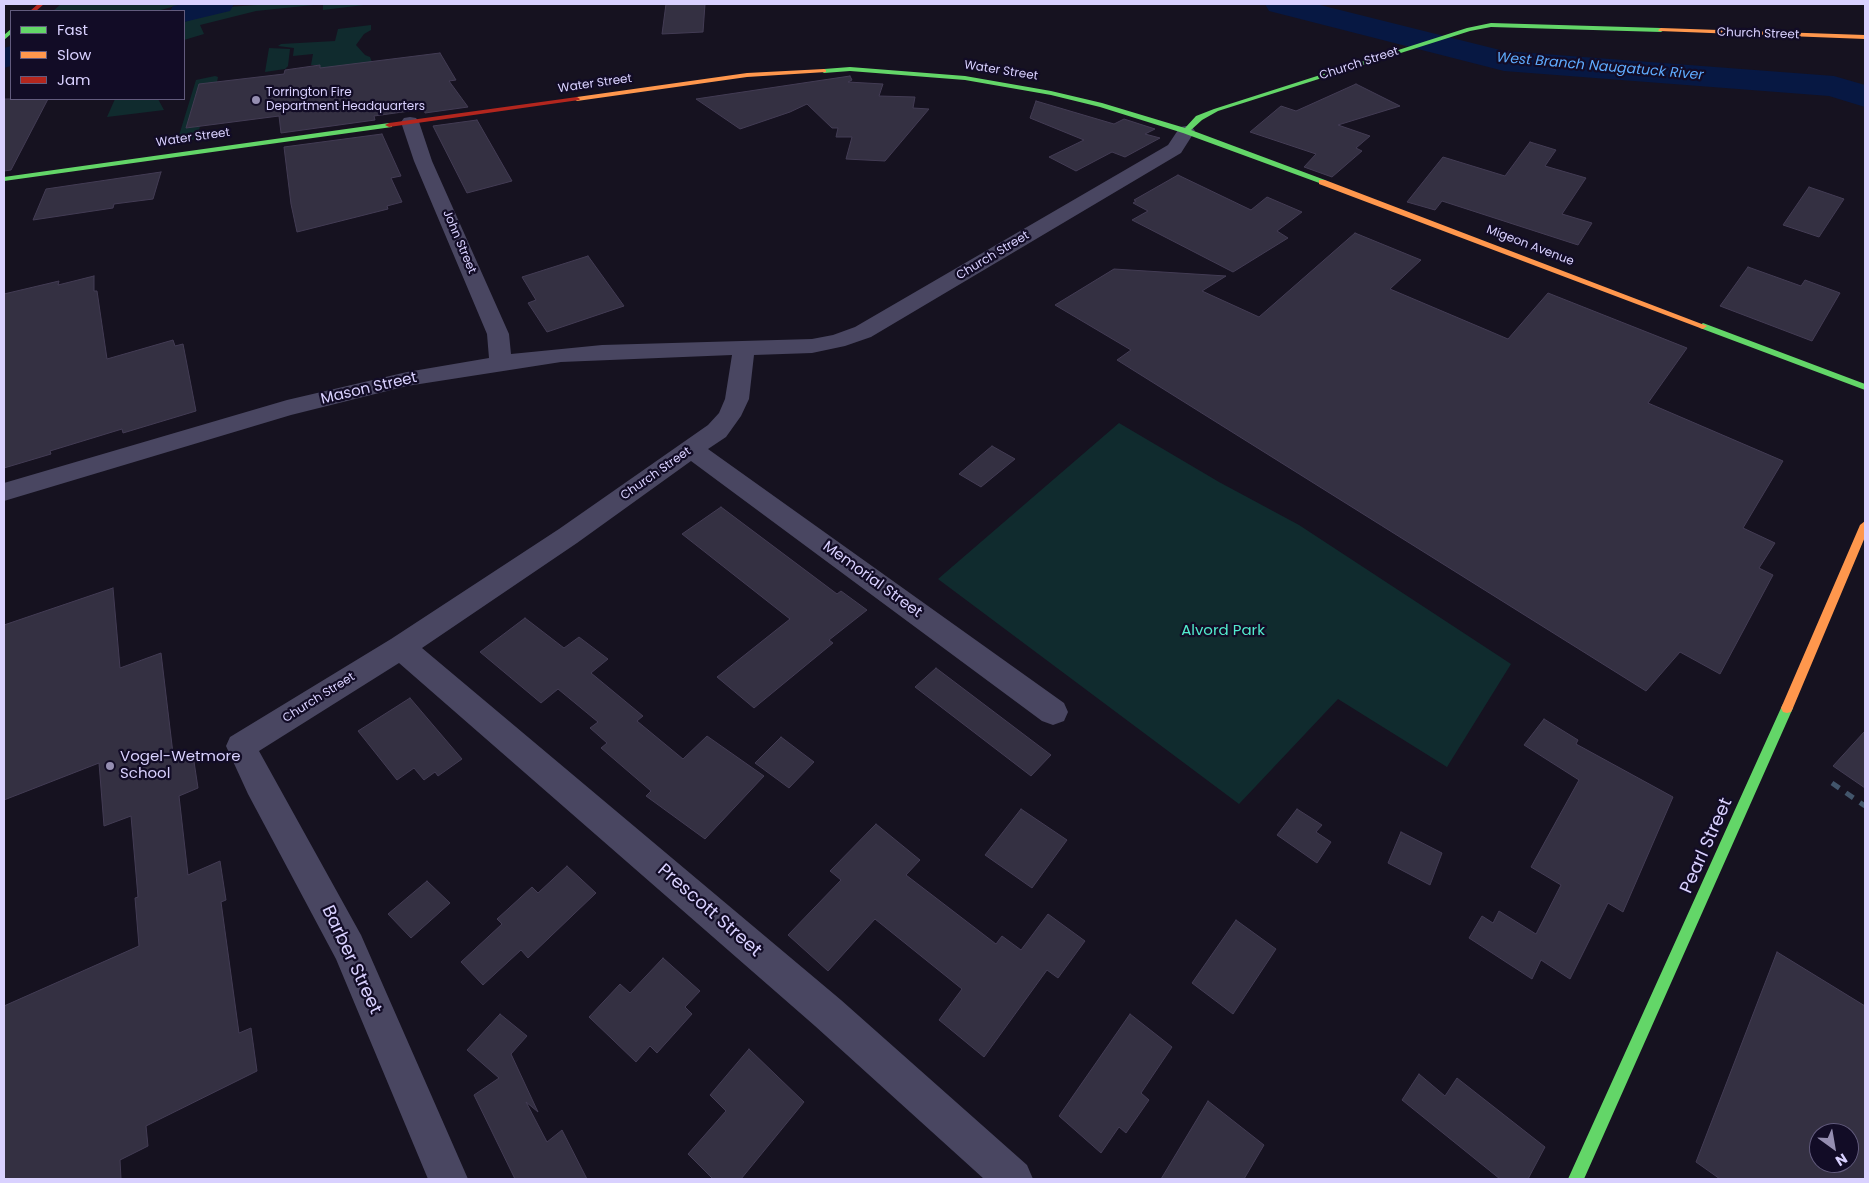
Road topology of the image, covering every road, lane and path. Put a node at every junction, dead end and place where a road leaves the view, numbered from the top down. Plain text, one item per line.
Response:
1 (1865, 37) edge
2 (410, 122) junction
3 (1186, 131) junction
4 (4, 179) edge
5 (744, 348) junction
6 (501, 363) junction
7 (1865, 387) edge
8 (692, 449) junction
9 (4, 492) edge
10 (1865, 525) edge
11 (401, 647) junction
12 (1053, 712) dead end
13 (241, 746) joint
14 (448, 1179) edge
15 (1014, 1179) edge
16 (1576, 1179) edge

1 - 3 main road, Church Street
2 - 3 main road, Water Street
2 - 4 main road, Water Street
2 - 6 street, John Street
3 - 5 street, Church Street
3 - 7 main road, Migeon Avenue
5 - 6 street, Mason Street
5 - 8 street, Church Street
6 - 9 street, Mason Street
8 - 11 street, Church Street
8 - 12 street, Memorial Street
10 - 16 main road, Pearl Street
11 - 13 street, Church Street
11 - 15 street, Prescott Street
13 - 14 street, Barber Street

